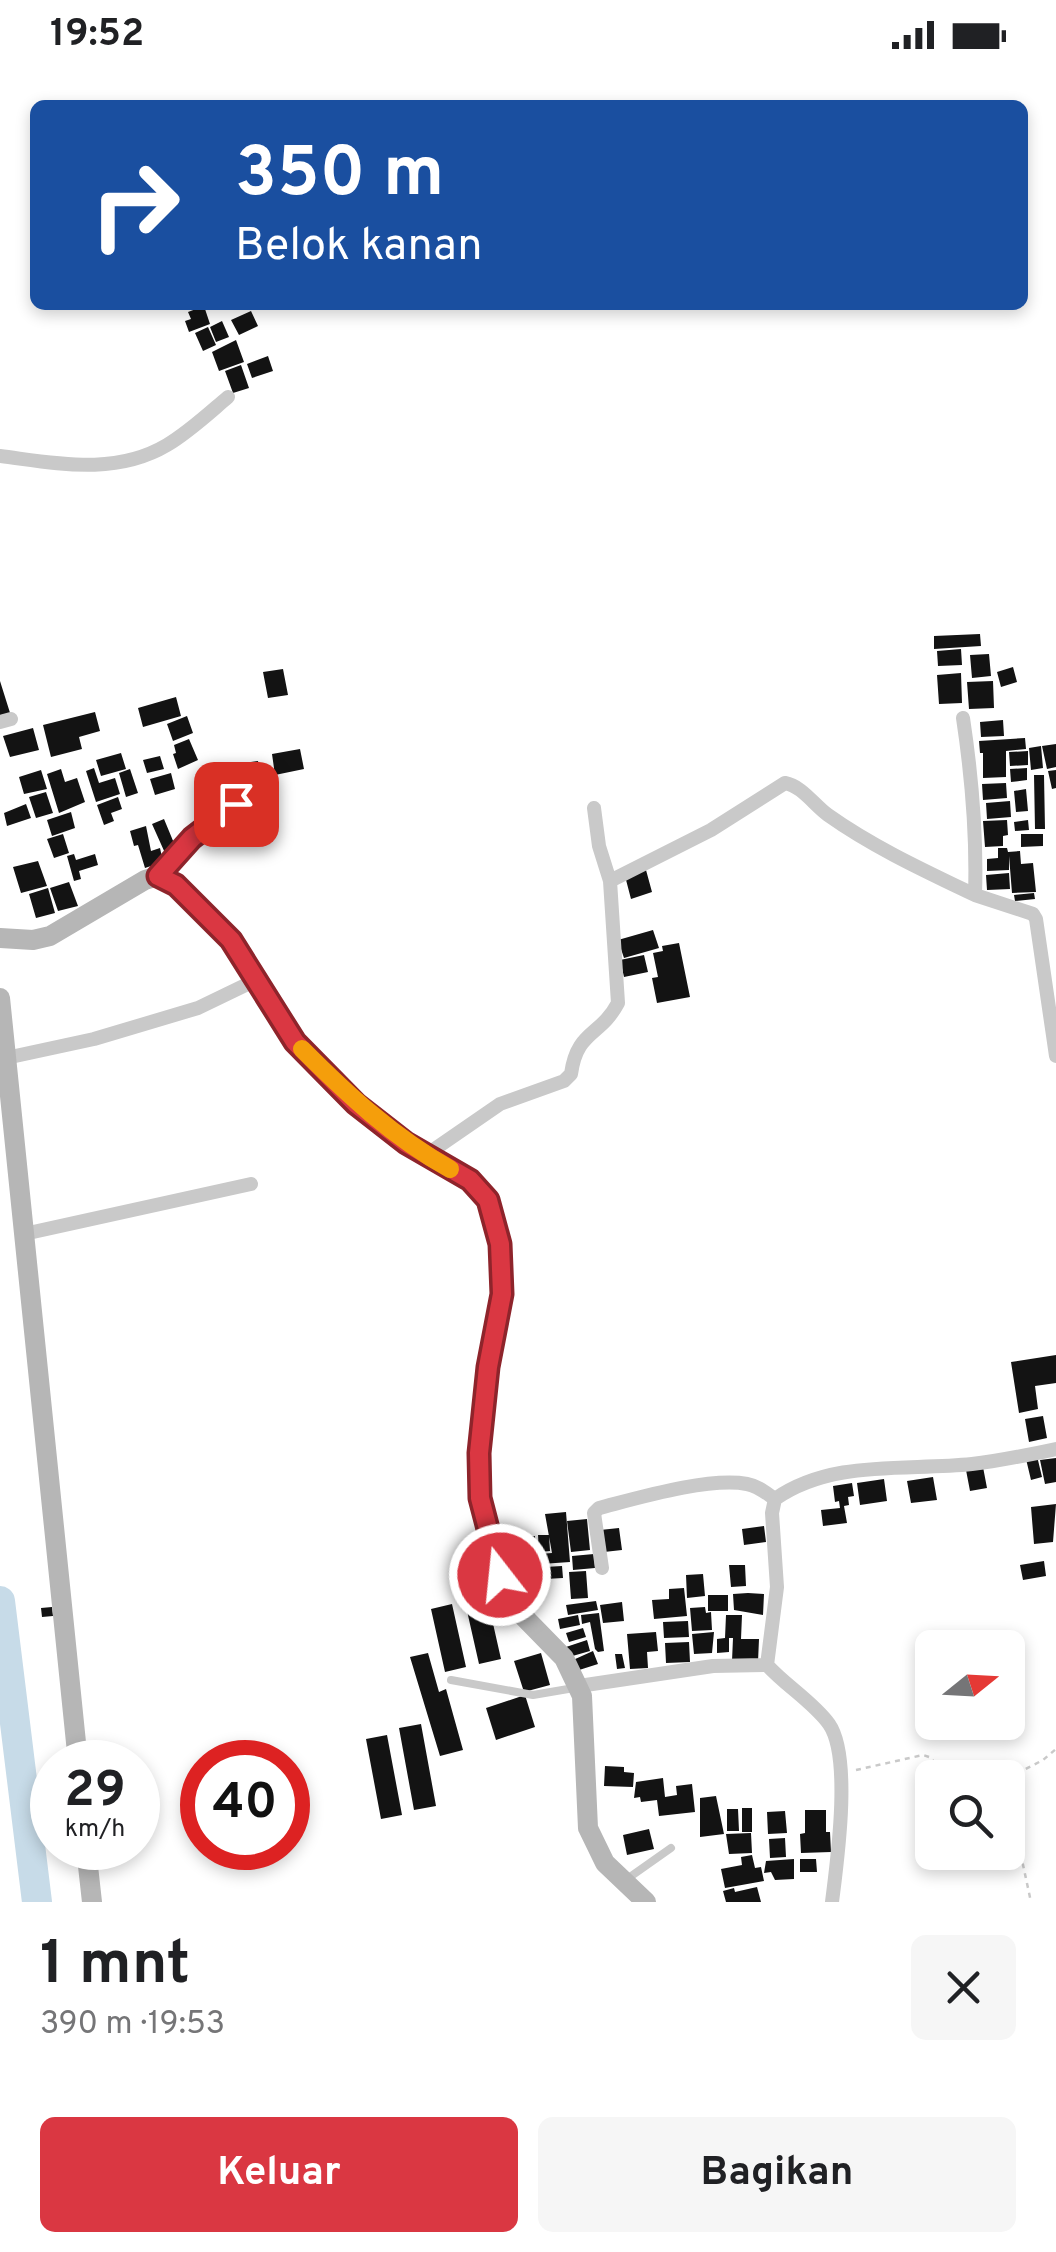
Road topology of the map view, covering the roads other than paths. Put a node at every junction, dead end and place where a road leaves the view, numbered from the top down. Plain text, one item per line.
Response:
1 (228, 397) dead end
2 (0, 456) edge
3 (963, 718) dead end
4 (258, 786) dead end
5 (594, 808) dead end
6 (158, 876) junction
7 (610, 881) junction
8 (974, 894) junction
9 (0, 938) edge
10 (258, 979) junction
11 (0, 998) edge
12 (1056, 1056) edge
13 (6, 1058) junction
14 (426, 1155) junction
15 (251, 1184) dead end
16 (24, 1234) junction
17 (1056, 1449) edge
18 (775, 1499) junction
19 (602, 1568) dead end
20 (767, 1665) junction
21 (451, 1680) dead end
22 (571, 1689) junction
23 (76, 1740) edge
24 (671, 1848) dead end
25 (88, 1870) edge
26 (623, 1882) junction
27 (92, 1902) edge
28 (646, 1902) edge
29 (832, 1902) edge

1 - 2 street
3 - 8 street
4 - 6 street
5 - 7 street
6 - 9 street
6 - 10 street
7 - 8 street
7 - 14 street
8 - 12 street
10 - 13 street
10 - 14 street
11 - 13 street
13 - 16 street
14 - 22 street
15 - 16 street
16 - 23 street
17 - 18 street
18 - 19 street
18 - 20 street
20 - 22 street
20 - 29 street
21 - 22 lane
22 - 26 street
24 - 26 lane
25 - 27 street
26 - 28 street

